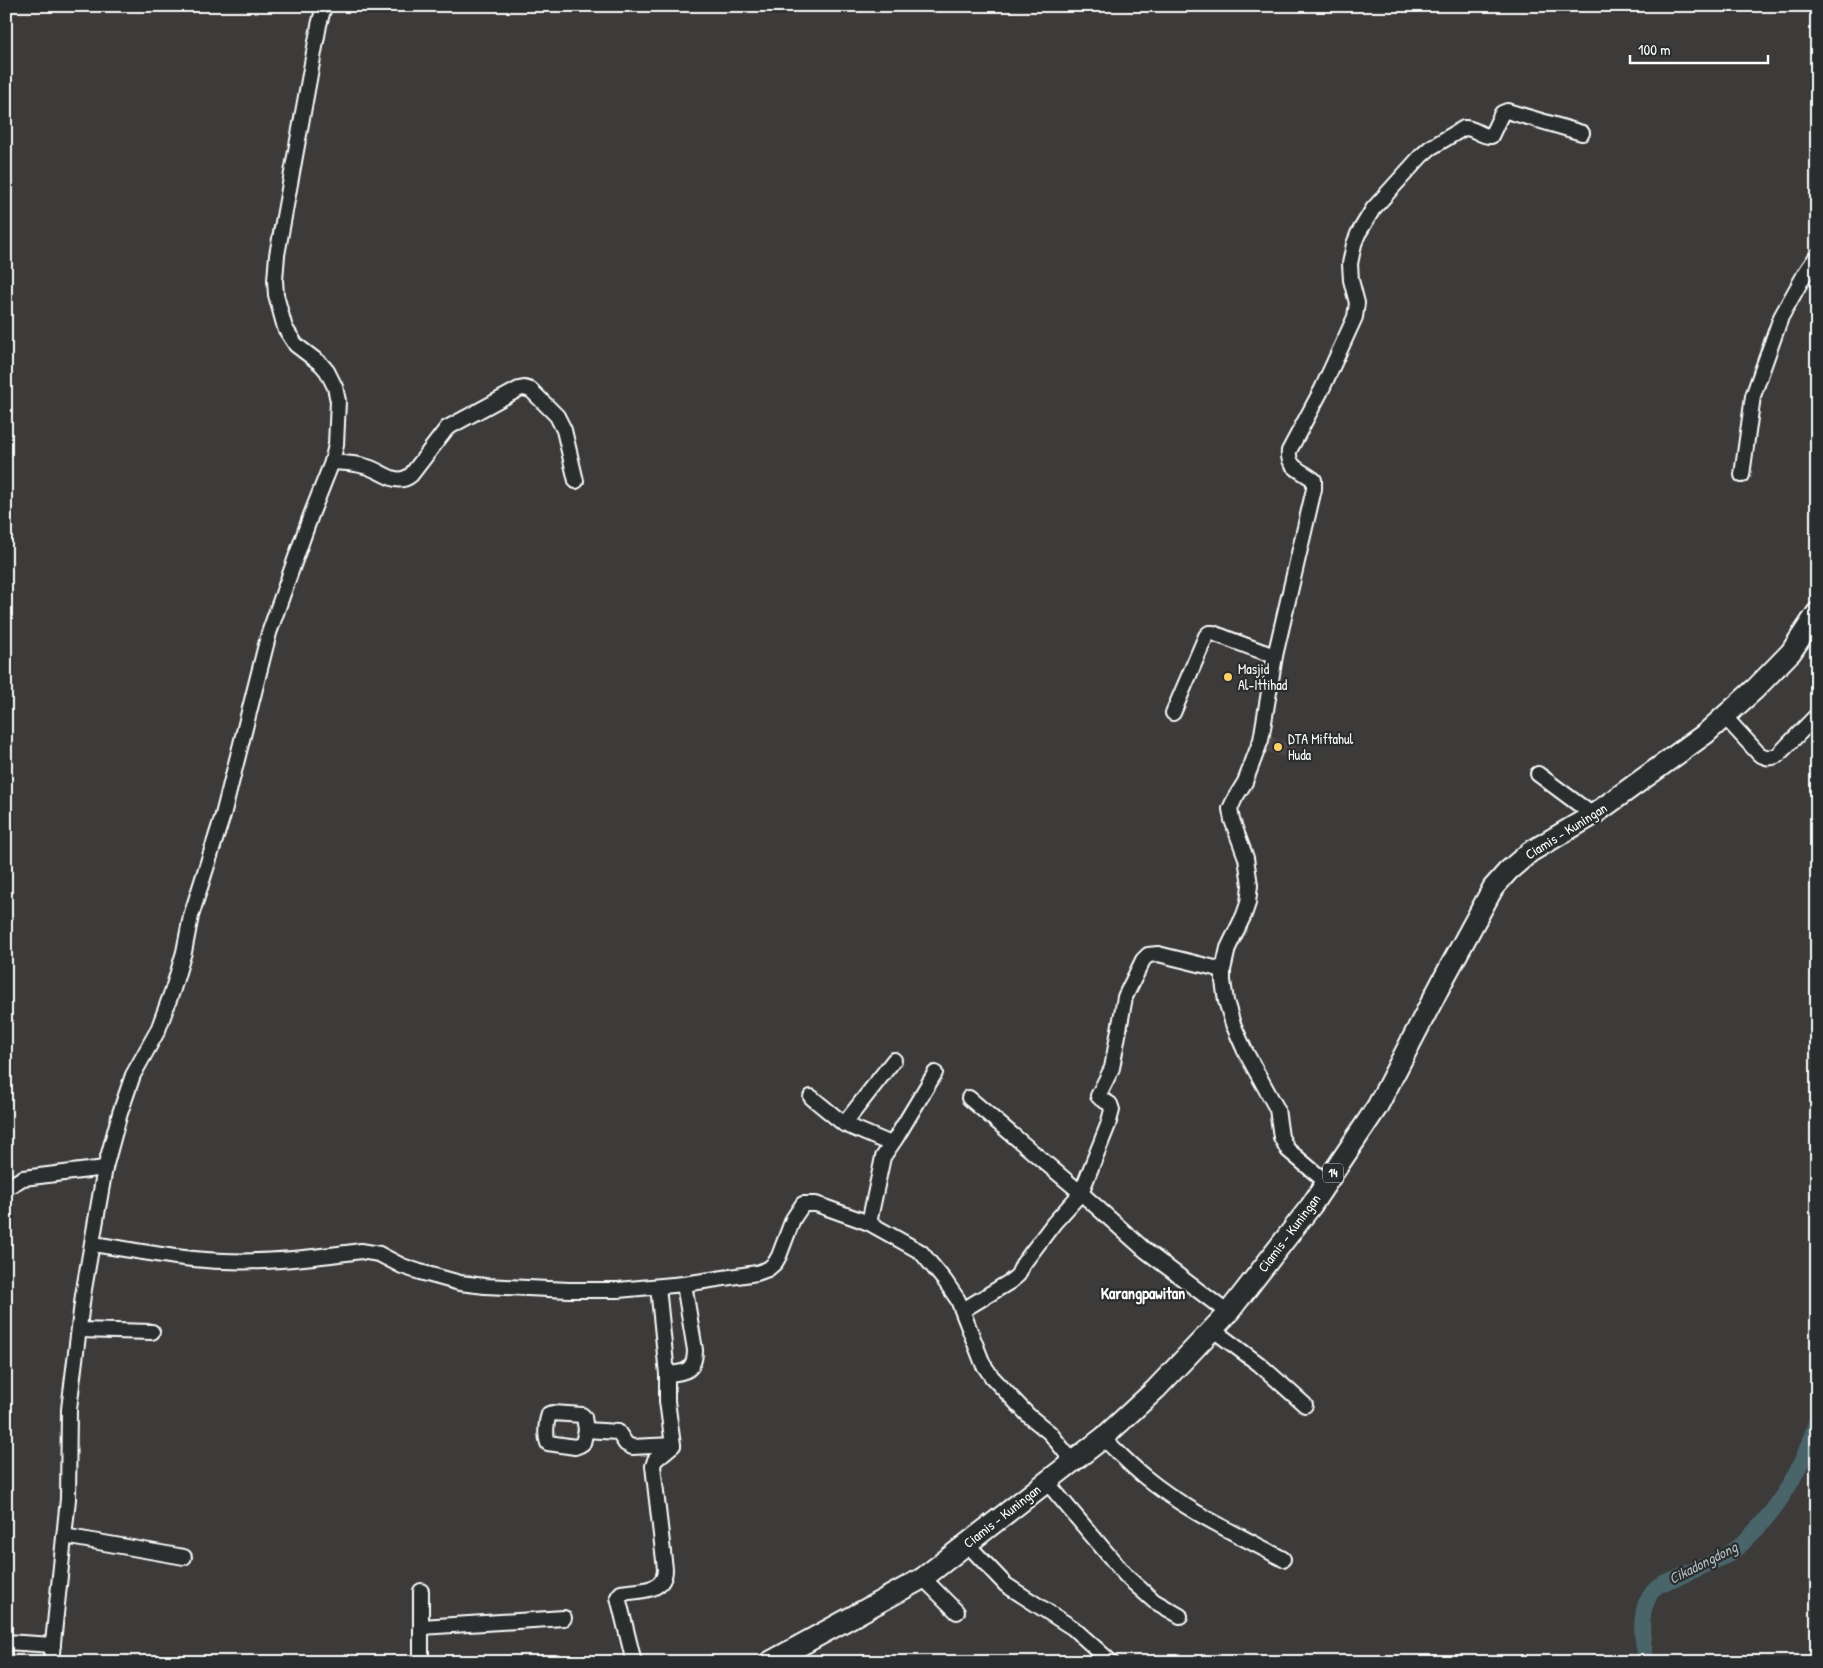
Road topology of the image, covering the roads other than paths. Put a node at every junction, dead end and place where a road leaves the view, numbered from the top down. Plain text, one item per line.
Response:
1 (324, 6) edge
2 (1582, 132) dead end
3 (1817, 256) edge
4 (332, 462) junction
5 (1742, 475) dead end
6 (576, 481) dead end
7 (1817, 614) edge
8 (1275, 656) junction
9 (1173, 713) dead end
10 (1817, 714) edge
11 (1724, 716) junction
12 (1538, 774) dead end
13 (1593, 815) junction
14 (1223, 970) junction
15 (894, 1060) dead end
16 (935, 1072) dead end
17 (811, 1097) dead end
18 (969, 1098) dead end
19 (844, 1124) junction
20 (890, 1144) junction
21 (105, 1168) junction
22 (1326, 1182) junction
23 (6, 1188) edge
24 (1081, 1193) junction
25 (869, 1223) junction
26 (92, 1244) junction
27 (684, 1284) junction
28 (658, 1287) junction
29 (963, 1310) junction
30 (1228, 1313) junction
31 (1212, 1329) junction
32 (79, 1330) junction
33 (152, 1332) dead end
34 (666, 1374) junction
35 (1305, 1405) dead end
36 (586, 1430) dead end
37 (1103, 1438) junction
38 (673, 1445) junction
39 (1073, 1462) junction
40 (1046, 1481) junction
41 (64, 1536) junction
42 (966, 1543) junction
43 (184, 1557) dead end
44 (1283, 1559) dead end
45 (923, 1578) junction
46 (421, 1590) dead end
47 (957, 1612) dead end
48 (1180, 1616) dead end
49 (564, 1618) dead end
50 (421, 1627) junction
51 (6, 1642) edge
52 (53, 1645) junction
53 (51, 1662) edge
54 (421, 1662) edge
55 (634, 1662) edge
56 (770, 1662) edge
57 (1111, 1662) edge

1 - 4 street
2 - 8 street
3 - 5 street
4 - 6 street
4 - 21 street
7 - 11 highway, Ciamis - Kuningan / 14
8 - 9 street
8 - 14 street
10 - 11 street
11 - 13 highway, Ciamis - Kuningan / 14
12 - 13 street
13 - 22 highway, Ciamis - Kuningan / 14
14 - 22 street
14 - 24 street
15 - 19 street
16 - 20 street
17 - 19 street
18 - 24 street
19 - 20 street
20 - 25 street
21 - 23 street
21 - 26 street
22 - 30 highway, Ciamis - Kuningan / 14
24 - 29 street
24 - 30 street
25 - 27 street
25 - 29 street
26 - 28 street
26 - 32 street
27 - 28 street
27 - 34 street
28 - 34 street
29 - 39 street
30 - 31 highway, Ciamis - Kuningan / 14
31 - 35 street
31 - 37 highway, Ciamis - Kuningan / 14
32 - 33 street
32 - 41 street
34 - 38 street
36 - 38 street
37 - 39 highway, Ciamis - Kuningan / 14
37 - 44 street
38 - 55 street
39 - 40 highway, Ciamis - Kuningan / 14
40 - 42 highway, Ciamis - Kuningan / 14
40 - 48 street
41 - 43 street
41 - 52 street
42 - 45 highway, Ciamis - Kuningan / 14
42 - 57 street
45 - 47 street
45 - 56 highway, Ciamis - Kuningan / 14
46 - 50 street
49 - 50 street
50 - 54 street
51 - 52 street
52 - 53 street

